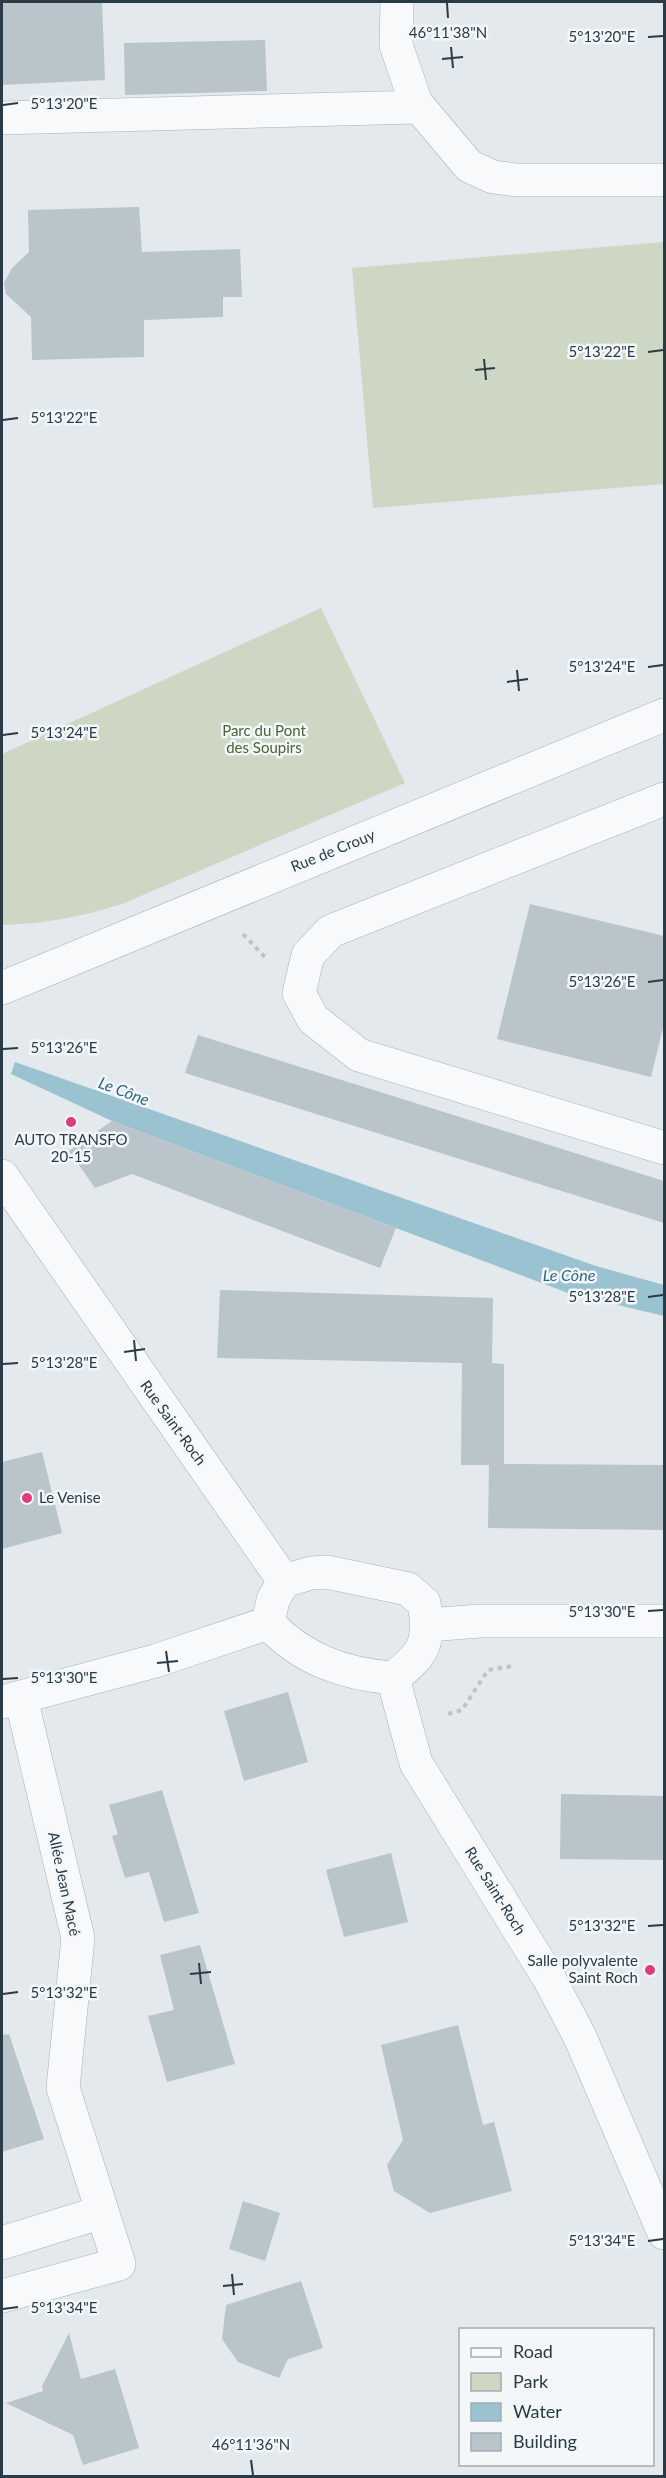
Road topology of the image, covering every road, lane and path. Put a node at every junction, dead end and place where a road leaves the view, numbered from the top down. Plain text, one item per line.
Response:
1 (397, 2) edge
2 (418, 106) junction
3 (2, 118) edge
4 (664, 180) edge
5 (664, 715) edge
6 (664, 799) edge
7 (211, 901) junction
8 (2, 988) edge
9 (299, 993) junction
10 (664, 1148) edge
11 (2, 1176) edge
12 (284, 1581) junction
13 (664, 1621) edge
14 (268, 1623) junction
15 (428, 1625) junction
16 (516, 1665) dead end
17 (393, 1678) junction
18 (11, 1700) edge
19 (402, 1715) junction
20 (102, 2212) junction
21 (664, 2233) edge
22 (2, 2243) edge
23 (2, 2296) edge

1 - 2 street
2 - 3 street
2 - 4 street
5 - 7 street, Rue de Crouy
6 - 9 street
7 - 8 street, Rue de Crouy
7 - 9 path
9 - 10 street
11 - 12 street, Rue Saint-Roch
12 - 14 street
12 - 15 street
13 - 15 street
14 - 17 street
14 - 18 street
15 - 17 street
16 - 19 path
17 - 19 street, Rue Saint-Roch
18 - 20 street, Allée Jean Macé
19 - 21 street, Rue Saint-Roch
20 - 22 street
20 - 23 street, Allée Jean Macé

